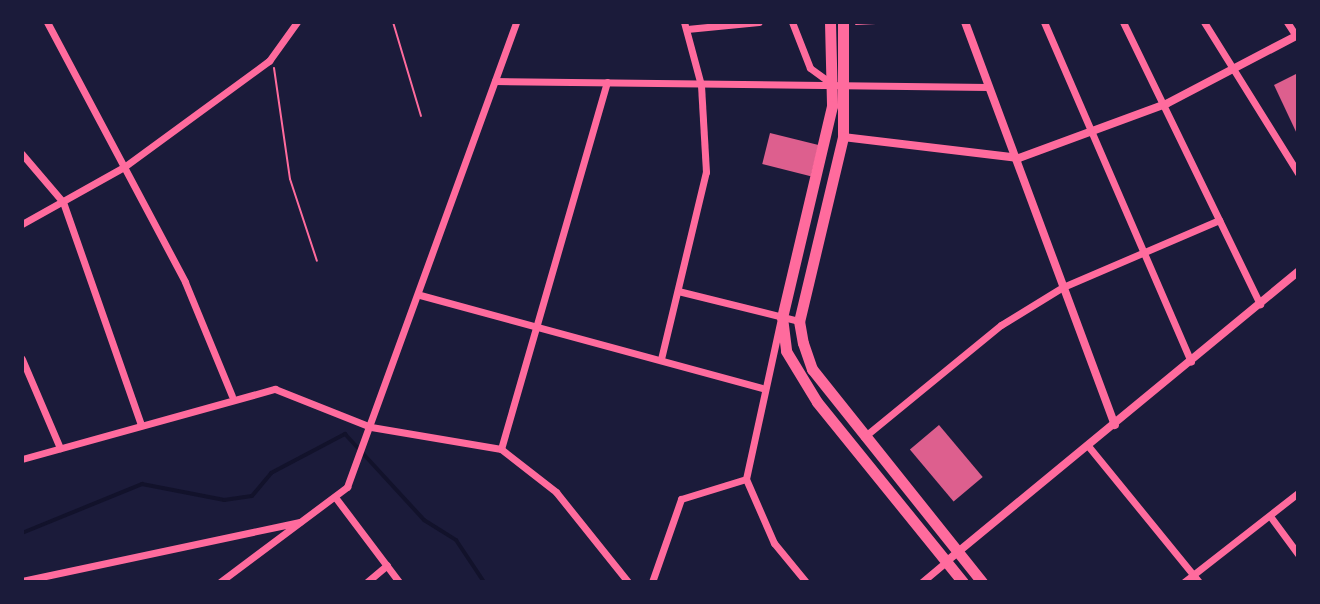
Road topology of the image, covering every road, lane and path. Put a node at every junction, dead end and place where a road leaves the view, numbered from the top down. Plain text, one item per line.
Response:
1 (47, 22) edge
2 (297, 22) edge
3 (393, 22) edge
4 (516, 22) edge
5 (759, 22) edge
6 (792, 22) edge
7 (830, 22) edge
8 (891, 22) edge
9 (965, 22) edge
10 (1044, 22) edge
11 (1123, 22) edge
12 (1204, 22) edge
13 (1287, 22) edge
14 (843, 23) edge
15 (685, 26) edge
16 (1297, 36) edge
17 (269, 61) junction
18 (1234, 71) junction
19 (495, 81) junction
20 (607, 82) junction
21 (832, 84) junction
22 (701, 85) junction
23 (846, 85) junction
24 (988, 87) junction
25 (1166, 104) junction
26 (421, 116) dead end
27 (1089, 133) junction
28 (843, 137) junction
29 (22, 154) edge
30 (1019, 158) junction
31 (124, 167) junction
32 (1298, 173) edge
33 (63, 202) junction
34 (1219, 220) junction
35 (22, 224) edge
36 (1141, 255) junction
37 (317, 261) dead end
38 (1298, 272) edge
39 (1063, 287) junction
40 (678, 291) junction
41 (420, 295) junction
42 (1260, 304) junction
43 (782, 317) junction
44 (799, 321) junction
45 (533, 326) junction
46 (22, 359) edge
47 (661, 359) junction
48 (1191, 362) junction
49 (762, 388) junction
50 (232, 396) junction
51 (141, 425) junction
52 (1115, 425) junction
53 (371, 427) junction
54 (864, 437) junction
55 (1089, 447) junction
56 (60, 448) junction
57 (501, 449) junction
58 (22, 459) edge
59 (746, 479) junction
60 (1298, 493) edge
61 (335, 497) junction
62 (1270, 516) junction
63 (303, 521) junction
64 (958, 552) junction
65 (1298, 554) edge
66 (947, 561) junction
67 (387, 565) junction
68 (1196, 578) edge
69 (22, 581) edge
70 (220, 582) edge
71 (367, 582) edge
72 (399, 582) edge
73 (628, 582) edge
74 (652, 582) edge
75 (806, 582) edge
76 (922, 582) edge
77 (963, 582) edge
78 (982, 582) edge
79 (1184, 582) edge

1 - 31 street
2 - 17 street
3 - 26 path
4 - 19 street
5 - 15 street
6 - 21 street
7 - 21 main road
8 - 14 path
9 - 24 street
10 - 27 street
11 - 25 street
12 - 18 street
13 - 16 street
14 - 23 main road
15 - 22 street
16 - 18 street
17 - 31 street
17 - 37 path
18 - 25 street
18 - 32 street
19 - 20 street
19 - 41 street
20 - 22 street
20 - 45 street
21 - 22 street
21 - 23 street
21 - 43 main road
22 - 40 street
23 - 24 street
23 - 28 main road
24 - 30 street
25 - 27 street
25 - 34 street
27 - 30 street
27 - 36 street
28 - 30 street
28 - 44 main road
29 - 33 street
30 - 39 street
31 - 33 street
31 - 50 street
33 - 35 street
33 - 51 street
34 - 36 street
34 - 42 street
36 - 39 street
36 - 48 street
38 - 42 street
39 - 52 street
39 - 54 street
40 - 43 street
40 - 47 street
41 - 45 street
41 - 53 street
42 - 48 street
43 - 44 street
43 - 49 street
43 - 66 main road
44 - 54 main road
45 - 47 street
45 - 57 street
46 - 56 street
47 - 49 street
48 - 52 street
49 - 59 street
50 - 51 street
50 - 53 street
51 - 56 street
52 - 55 street
53 - 57 street
53 - 61 street
54 - 64 main road
55 - 64 street
55 - 68 street
56 - 58 street
57 - 73 street
59 - 74 street
59 - 75 street
60 - 62 street
61 - 63 street
61 - 67 street
62 - 65 street
62 - 68 street
63 - 69 street
63 - 70 street
64 - 66 street
64 - 78 main road
66 - 76 street
66 - 77 main road
67 - 71 street
67 - 72 street
68 - 79 street

